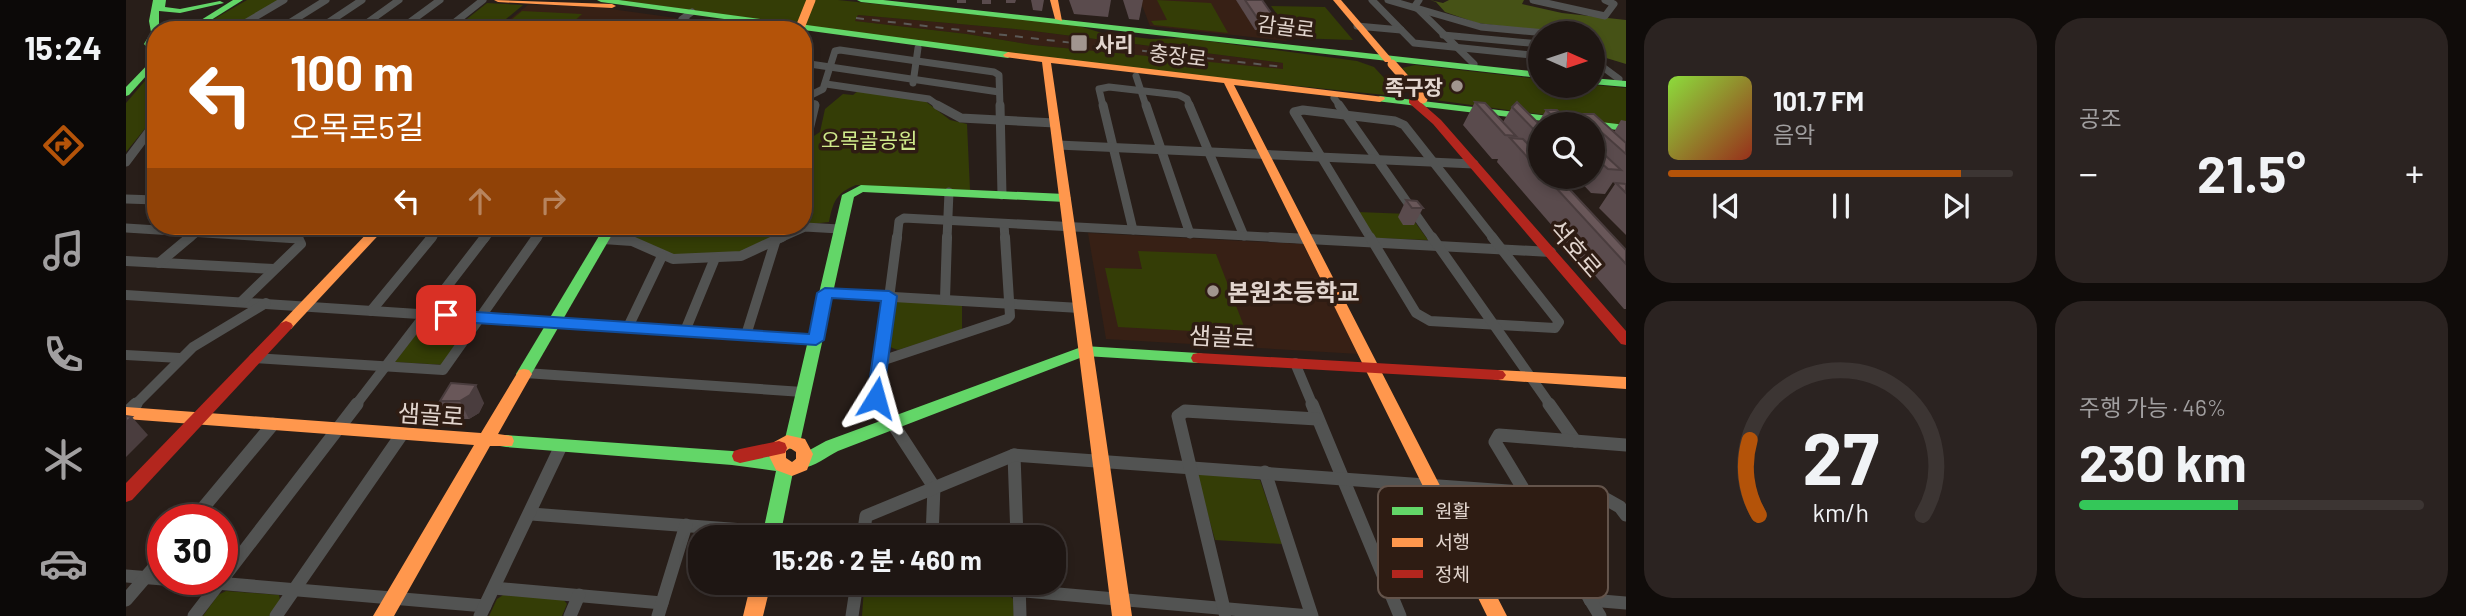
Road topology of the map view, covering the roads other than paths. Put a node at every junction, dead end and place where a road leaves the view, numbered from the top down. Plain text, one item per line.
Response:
1 (157, 0) edge
2 (162, 0) edge
3 (239, 0) edge
4 (284, 0) edge
5 (326, 0) edge
6 (362, 0) edge
7 (384, 0) edge
8 (440, 0) edge
9 (483, 0) edge
10 (498, 0) edge
11 (601, 0) edge
12 (811, 0) edge
13 (861, 0) edge
14 (876, 0) edge
15 (1054, 0) edge
16 (1329, 0) edge
17 (1336, 0) edge
18 (1373, 0) edge
19 (1388, 0) edge
20 (1533, 0) edge
21 (1565, 0) edge
22 (1605, 0) edge
23 (222, 1) edge
24 (398, 1) edge
25 (1417, 3) edge
26 (1559, 6) junction
27 (688, 14) junction
28 (1059, 19) junction
29 (153, 21) edge
30 (191, 21) edge
31 (204, 21) edge
32 (248, 21) edge
33 (292, 21) edge
34 (330, 21) edge
35 (370, 21) edge
36 (411, 21) edge
37 (456, 21) edge
38 (686, 21) edge
39 (739, 21) edge
40 (801, 21) edge
41 (1357, 26) junction
42 (812, 30) edge
43 (1401, 30) junction
44 (1528, 31) edge
45 (812, 32) edge
46 (1443, 34) junction
47 (1528, 43) edge
48 (1456, 47) junction
49 (918, 54) junction
50 (1528, 55) edge
51 (147, 57) edge
52 (1382, 58) junction
53 (147, 62) edge
54 (1046, 63) junction
55 (812, 64) edge
56 (1474, 64) junction
57 (830, 67) junction
58 (1528, 71) edge
59 (1528, 72) edge
60 (1605, 73) edge
61 (126, 76) edge
62 (914, 80) junction
63 (1623, 81) edge
64 (1139, 83) junction
65 (826, 84) junction
66 (1228, 84) junction
67 (999, 92) junction
68 (126, 93) edge
69 (812, 95) edge
70 (912, 97) junction
71 (1334, 98) junction
72 (812, 103) edge
73 (1423, 106) junction
74 (1344, 115) junction
75 (812, 120) edge
76 (999, 120) junction
77 (1055, 123) junction
78 (1528, 123) edge
79 (1626, 128) edge
80 (1605, 133) edge
81 (147, 134) edge
82 (1626, 135) edge
83 (1058, 145) junction
84 (1113, 148) junction
85 (1162, 150) junction
86 (1208, 152) junction
87 (1263, 155) junction
88 (1321, 157) junction
89 (1377, 160) junction
90 (126, 162) edge
91 (1432, 162) junction
92 (1474, 164) junction
93 (950, 192) junction
94 (1002, 195) junction
95 (1065, 198) junction
96 (126, 199) edge
97 (147, 199) edge
98 (948, 220) junction
99 (1004, 224) junction
100 (812, 227) edge
101 (1069, 227) junction
102 (126, 228) edge
103 (147, 228) edge
104 (839, 229) junction
105 (1133, 230) junction
106 (1190, 233) junction
107 (193, 235) edge
108 (265, 235) edge
109 (371, 235) edge
110 (433, 235) edge
111 (487, 235) edge
112 (539, 235) edge
113 (605, 235) edge
114 (615, 235) edge
115 (786, 235) edge
116 (1244, 236) junction
117 (776, 239) junction
118 (1307, 240) junction
119 (1374, 243) junction
120 (1437, 246) junction
121 (1501, 249) junction
122 (1551, 252) junction
123 (662, 256) junction
124 (715, 258) junction
125 (126, 261) edge
126 (159, 263) junction
127 (274, 269) junction
128 (825, 293) junction
129 (126, 295) edge
130 (889, 296) junction
131 (945, 299) junction
132 (241, 302) junction
133 (266, 303) junction
134 (1008, 303) junction
135 (304, 306) junction
136 (1080, 308) junction
137 (370, 311) junction
138 (427, 314) junction
139 (483, 317) junction
140 (554, 323) junction
141 (1494, 325) junction
142 (628, 327) junction
143 (685, 331) junction
144 (746, 335) junction
145 (816, 340) junction
146 (1626, 340) edge
147 (1084, 351) junction
148 (126, 355) edge
149 (180, 358) junction
150 (254, 358) junction
151 (881, 361) junction
152 (1295, 363) junction
153 (385, 368) junction
154 (1374, 368) junction
155 (525, 373) junction
156 (1530, 377) junction
157 (1626, 383) edge
158 (803, 392) junction
159 (126, 413) edge
160 (198, 418) junction
161 (1317, 419) junction
162 (891, 423) junction
163 (273, 424) junction
164 (338, 429) junction
165 (402, 434) junction
166 (485, 440) junction
167 (1575, 441) junction
168 (791, 445) junction
169 (1626, 445) edge
170 (561, 446) junction
171 (832, 446) junction
172 (1014, 455) junction
173 (732, 457) junction
174 (1100, 460) junction
175 (803, 462) junction
176 (783, 466) junction
177 (1191, 466) junction
178 (1265, 472) junction
179 (1342, 478) junction
180 (1430, 484) junction
181 (1457, 486) edge
182 (1522, 486) edge
183 (934, 487) junction
184 (126, 495) edge
185 (1608, 500) edge
186 (206, 504) edge
187 (531, 514) junction
188 (1626, 515) edge
189 (686, 525) joint
190 (773, 525) edge
191 (865, 525) edge
192 (932, 525) edge
193 (1017, 525) edge
194 (238, 558) edge
195 (1378, 564) edge
196 (126, 576) edge
197 (146, 577) joint
198 (238, 584) edge
199 (494, 588) junction
200 (295, 589) junction
201 (1066, 593) edge
202 (210, 595) edge
203 (579, 595) junction
204 (758, 595) edge
205 (855, 595) edge
206 (1019, 595) edge
207 (1392, 598) edge
208 (1487, 598) edge
209 (393, 599) junction
210 (126, 600) edge
211 (1120, 600) junction
212 (1590, 600) joint
213 (1626, 603) edge
214 (660, 609) edge
215 (483, 611) edge
216 (1225, 612) edge
217 (194, 616) edge
218 (276, 616) edge
219 (383, 616) edge
220 (570, 616) edge
221 (753, 616) edge
222 (852, 616) edge
223 (1020, 616) edge
224 (1122, 616) edge
225 (1311, 616) edge
226 (1400, 616) edge
227 (1496, 616) edge
228 (1600, 616) edge

1 - 29 street
2 - 23 street
3 - 31 street
4 - 32 street
5 - 33 street
6 - 34 street
7 - 24 street
8 - 36 street
9 - 37 street
10 - 27 street, 충장로
11 - 27 street, 충장로
12 - 40 street, bridge
13 - 52 street, 감골로
14 - 28 street, 감골로
15 - 28 street
16 - 52 street
17 - 41 street
18 - 43 street
19 - 25 street
20 - 26 street
21 - 26 street
22 - 26 street
23 - 30 street
24 - 35 street
25 - 44 street
25 - 46 street
27 - 38 street
27 - 39 street, 충장로
28 - 52 street, 감골로
41 - 43 street
41 - 52 street
42 - 54 street, 충장로
43 - 48 street
45 - 49 street, 충장로
46 - 47 street
46 - 48 street
48 - 50 street
48 - 56 street
49 - 54 street, 충장로
49 - 57 street
49 - 62 street
49 - 67 street
51 - 61 street
52 - 56 street, 감골로
52 - 59 street, 감골로
52 - 73 street, 석호로
53 - 68 street
54 - 64 street, 충장로
54 - 66 street, 충장로
54 - 77 street
55 - 57 street
56 - 58 street, 감골로
57 - 62 street
57 - 65 street
60 - 63 street
62 - 67 street
62 - 70 street
64 - 66 street, 충장로
64 - 84 street
64 - 85 street
64 - 86 street
65 - 69 street
65 - 70 street
66 - 71 street, 충장로
66 - 73 street, 충장로
66 - 87 street
67 - 76 street
70 - 76 street
71 - 73 street, 충장로
71 - 74 street
72 - 75 street
73 - 78 street, 충장로
73 - 79 street, 충장로
73 - 92 street, 석호로
74 - 88 street
74 - 89 street
74 - 91 street
76 - 77 street
76 - 94 street
77 - 83 street
80 - 82 street
81 - 90 street
83 - 84 street
83 - 95 street
84 - 85 street
84 - 105 street
85 - 86 street
85 - 106 street
86 - 87 street
86 - 116 street
87 - 88 street
87 - 118 street
88 - 89 street
88 - 119 street
89 - 91 street
89 - 120 street
91 - 92 street
91 - 121 street
92 - 122 street, 석호로
93 - 94 street
93 - 98 street
93 - 104 street
94 - 95 street
95 - 101 street
96 - 97 street
98 - 99 street
98 - 130 street
98 - 131 street
99 - 101 street
99 - 134 street
100 - 104 street
101 - 105 street
101 - 136 street
102 - 103 street
104 - 128 street
105 - 106 street
106 - 116 street
107 - 126 street
108 - 127 street
109 - 135 street
110 - 137 street
111 - 138 street
112 - 139 street
113 - 140 street
114 - 123 street
115 - 117 street
116 - 118 street
117 - 124 street
117 - 144 street
118 - 119 street
118 - 154 street
119 - 120 street
119 - 141 street
120 - 121 street
120 - 141 street
121 - 122 street
121 - 141 street
122 - 146 street, 석호로
123 - 124 street
123 - 142 street
124 - 143 street
125 - 126 street
126 - 127 street
127 - 132 street
128 - 130 street
128 - 145 street
129 - 132 street
130 - 131 street
130 - 151 street
131 - 134 street
132 - 133 street
133 - 135 street
133 - 149 street, 샘골로
134 - 136 street
134 - 151 street
135 - 137 street
135 - 150 street
136 - 147 street
137 - 138 street
138 - 139 street
138 - 153 street
139 - 140 street
139 - 153 street
140 - 142 street
140 - 155 street
141 - 156 street
142 - 143 street
143 - 144 street
144 - 145 street
145 - 158 street
147 - 152 street, 샘골로
147 - 162 street, 샘골로
147 - 174 street
148 - 149 street
149 - 159 street, 샘골로
150 - 153 street
150 - 160 street
151 - 162 street
152 - 154 street, 샘골로
152 - 161 street
153 - 164 street
154 - 156 street, 샘골로
154 - 180 street
155 - 158 street
155 - 166 street
156 - 157 street, 샘골로
156 - 167 street
158 - 168 street
159 - 160 street, 샘골로
160 - 163 street, 샘골로
160 - 184 street
161 - 177 street
161 - 179 street
162 - 171 street, 샘골로
162 - 183 street
163 - 164 street, 샘골로
163 - 186 street
164 - 165 street, 샘골로
164 - 194 street
165 - 166 street, 샘골로
165 - 200 street
166 - 170 street, 샘골로
166 - 209 street
167 - 169 street
167 - 182 street
168 - 171 street
168 - 173 street
168 - 175 street
168 - 176 street
170 - 173 street, 샘골로
170 - 187 street
171 - 175 street, 샘골로
172 - 174 street
172 - 183 street
172 - 193 street
173 - 176 street
174 - 177 street
174 - 211 street
175 - 176 street, 샘골로
176 - 190 street
177 - 178 street
177 - 216 street
178 - 179 street
178 - 225 street
179 - 180 street
179 - 195 street
180 - 181 street
183 - 191 street
183 - 192 street
185 - 188 street
187 - 189 street
187 - 199 street
189 - 214 street
196 - 197 street
197 - 210 street
198 - 200 street
199 - 203 street
199 - 215 street
200 - 209 street
200 - 218 street
201 - 211 street
202 - 217 street
203 - 214 street
203 - 220 street
204 - 221 street
205 - 222 street
206 - 223 street
207 - 226 street
208 - 227 street
209 - 215 street
209 - 219 street
211 - 216 street
211 - 224 street
212 - 213 street
212 - 228 street
216 - 225 street

